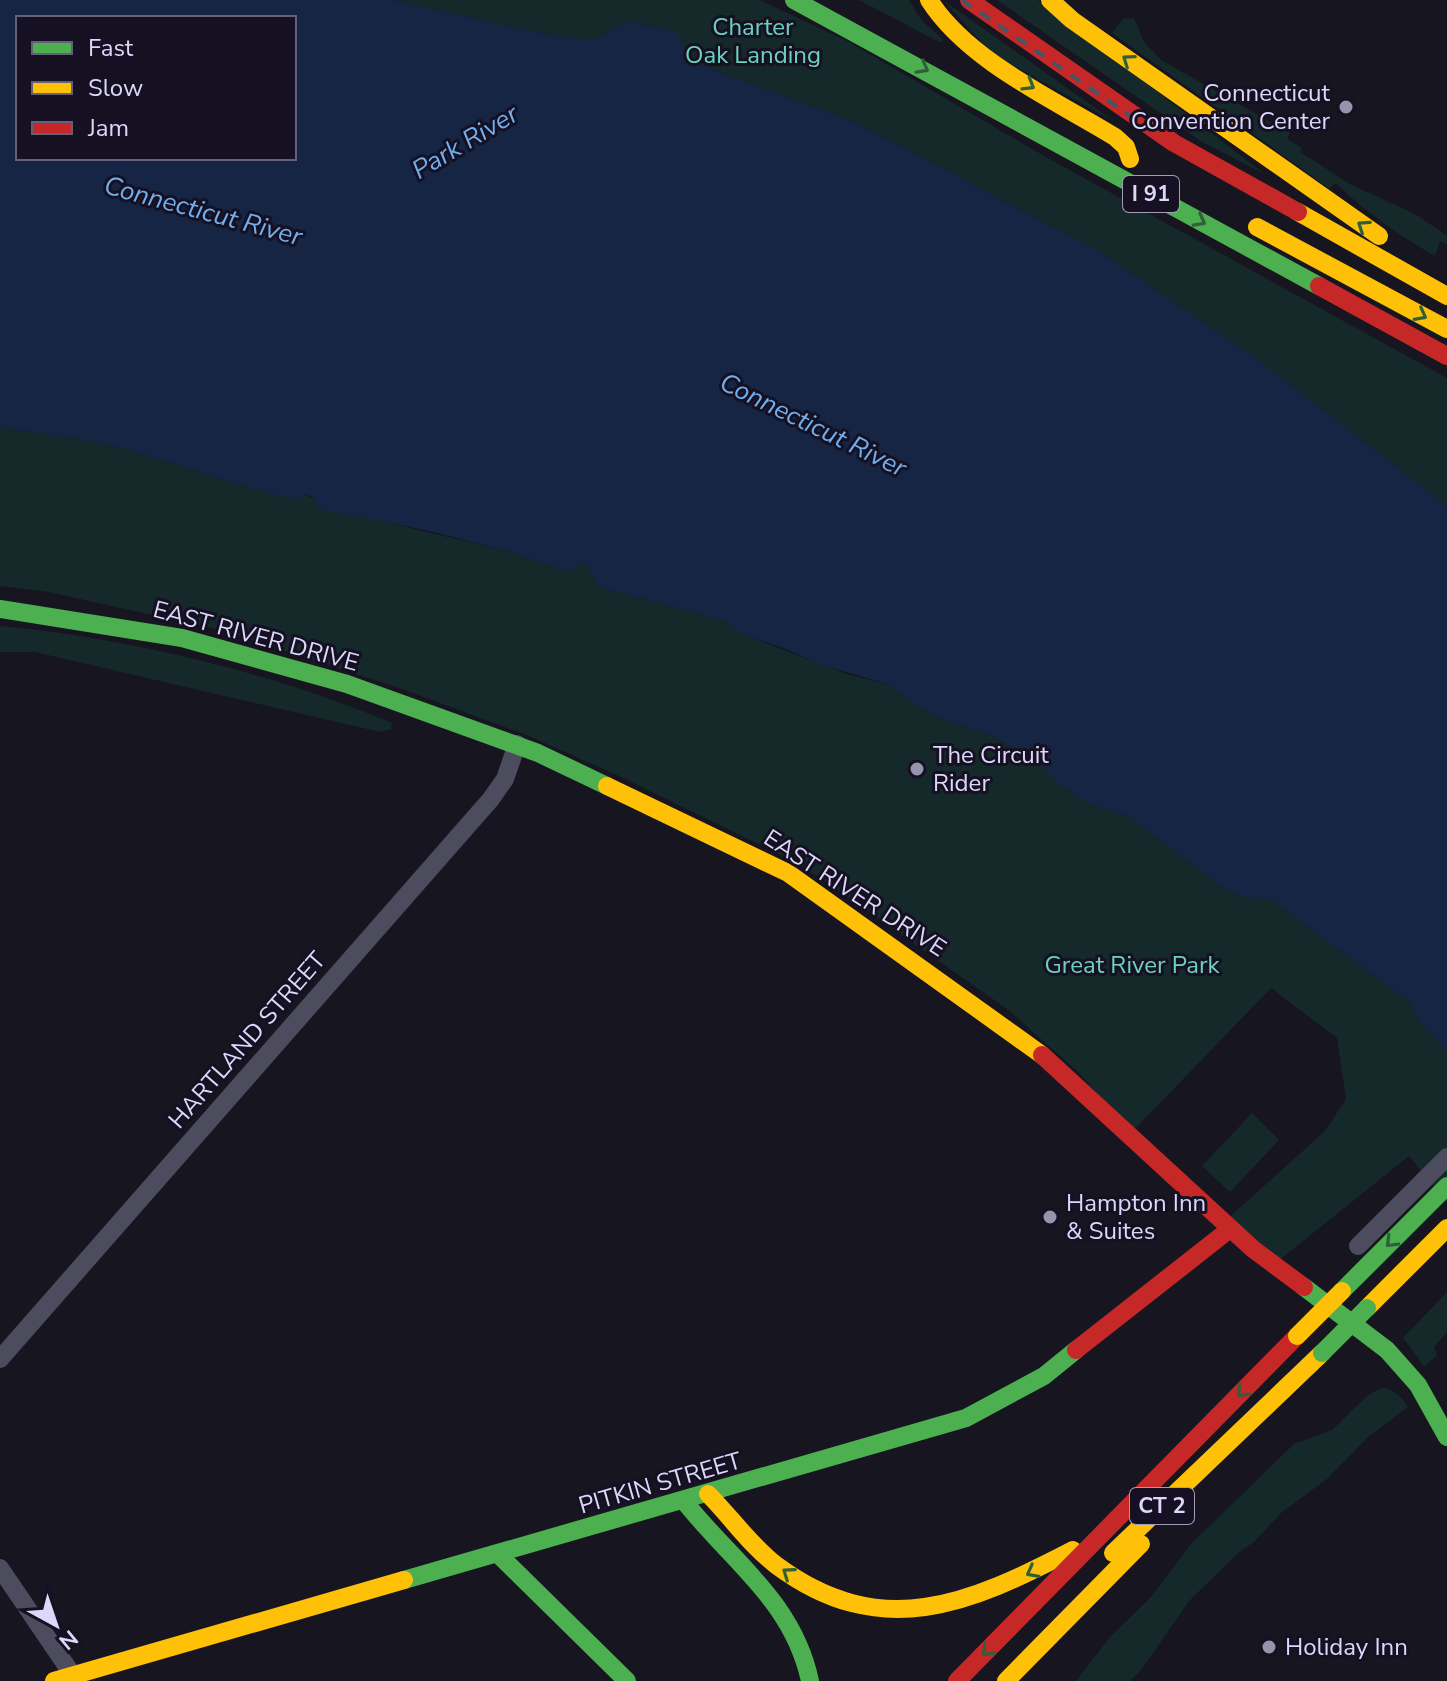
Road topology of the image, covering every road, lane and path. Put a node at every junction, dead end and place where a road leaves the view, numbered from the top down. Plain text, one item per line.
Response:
1 (794, 0) edge
2 (831, 0) edge
3 (929, 0) edge
4 (969, 0) edge
5 (1050, 0) edge
6 (852, 10) dead end
7 (970, 70) dead end
8 (1240, 218) dead end
9 (1447, 288) edge
10 (1447, 296) edge
11 (1447, 329) edge
12 (1447, 356) edge
13 (0, 609) edge
14 (517, 744) junction
15 (1447, 1157) edge
16 (1443, 1190) edge
17 (1447, 1228) edge
18 (1230, 1229) junction
19 (1358, 1246) dead end
20 (1322, 1353) junction
21 (0, 1359) edge
22 (1447, 1437) edge
23 (708, 1494) junction
24 (684, 1501) junction
25 (1101, 1535) junction
26 (498, 1554) junction
27 (1117, 1567) junction
28 (0, 1568) edge
29 (1041, 1672) dead end
30 (72, 1674) junction
31 (54, 1681) edge
32 (627, 1681) edge
33 (810, 1681) edge
34 (957, 1681) edge
35 (980, 1681) edge
36 (1006, 1681) edge

1 -> 12 main road, I 91
2 - 6 main road
3 -> 7 main road
4 - 10 main road, I 91
9 -> 5 main road
8 -> 11 main road
13 - 14 main road, EAST RIVER DRIVE
14 - 18 main road, EAST RIVER DRIVE
14 - 21 street, HARTLAND STREET
15 - 19 street
16 -> 25 main road, CT 2, bridge
17 - 20 main road, CT 2, bridge
18 - 22 main road, EAST RIVER DRIVE
18 - 23 main road, PITKIN STREET
20 - 27 main road
20 - 35 main road, CT 2
23 - 24 main road, PITKIN STREET
25 -> 23 main road
24 - 26 main road, PITKIN STREET
24 - 33 main road
25 -> 34 main road, CT 2
26 - 30 main road, PITKIN STREET
26 - 32 main road
27 - 29 main road
27 - 36 main road
28 - 30 street
30 - 31 main road, PITKIN STREET

